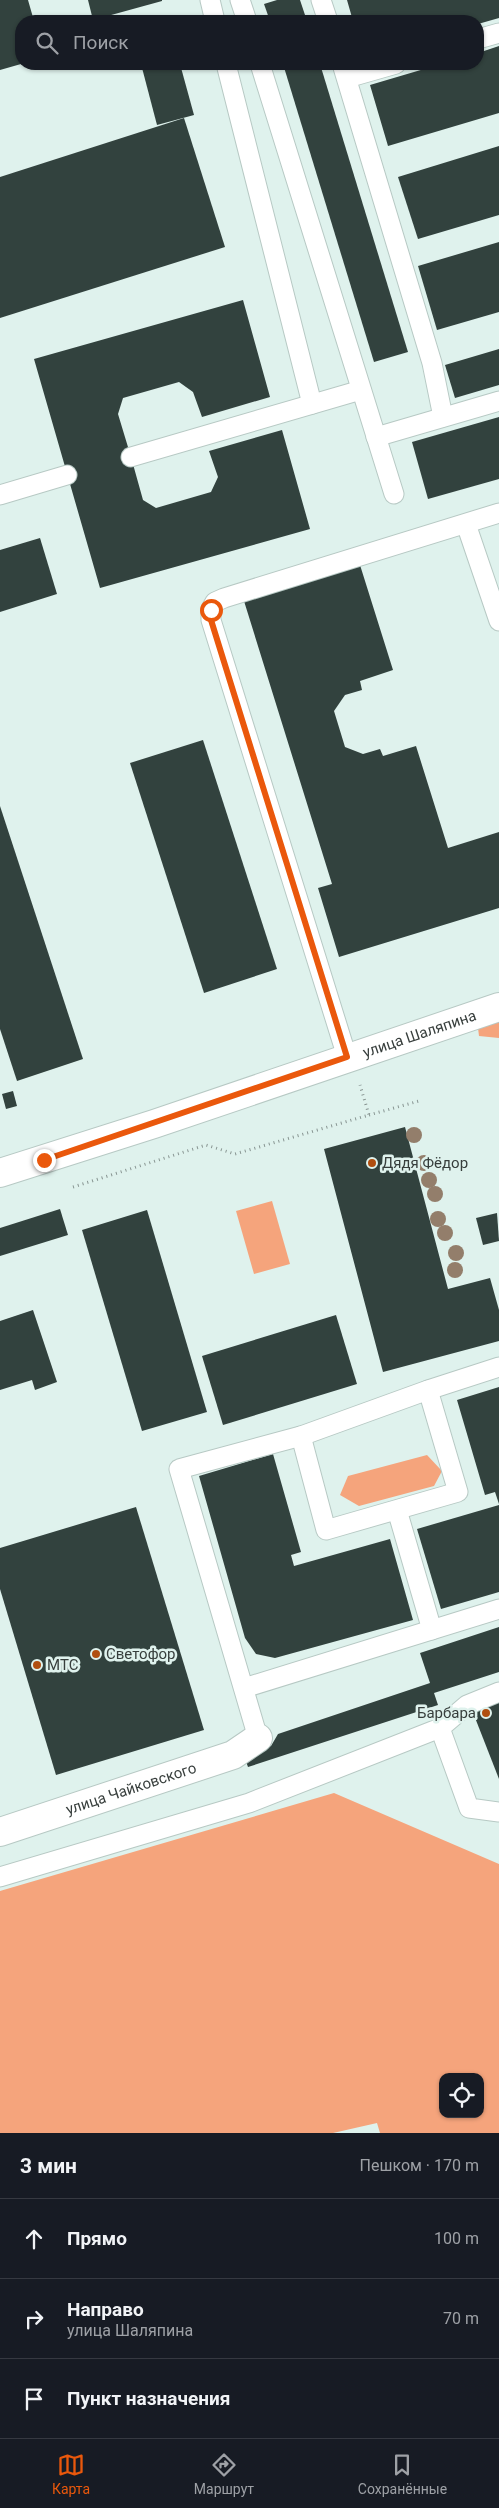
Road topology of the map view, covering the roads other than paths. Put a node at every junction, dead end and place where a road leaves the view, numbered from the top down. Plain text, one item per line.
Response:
1 (210, 0) edge
2 (240, 0) edge
3 (322, 0) edge
4 (214, 15) edge
5 (245, 15) edge
6 (326, 15) edge
7 (499, 33) edge
8 (484, 38) edge
9 (228, 70) edge
10 (262, 70) edge
11 (344, 71) edge
12 (361, 390) junction
13 (499, 401) edge
14 (312, 404) junction
15 (443, 417) junction
16 (376, 437) junction
17 (131, 458) dead end
18 (68, 476) dead end
19 (394, 494) dead end
20 (0, 495) edge
21 (499, 513) edge
22 (466, 524) junction
23 (499, 621) edge
24 (499, 1007) edge
25 (347, 1057) junction
26 (0, 1173) edge
27 (499, 1367) edge
28 (428, 1390) junction
29 (301, 1436) junction
30 (397, 1510) junction
31 (499, 1609) edge
32 (432, 1630) junction
33 (244, 1688) junction
34 (499, 1692) edge
35 (440, 1728) junction
36 (258, 1738) joint
37 (499, 1812) edge
38 (0, 1832) edge
39 (0, 1877) edge

1 - 4 lane
2 - 5 lane
3 - 6 lane
7 - 8 lane
9 - 14 lane
10 - 12 lane
11 - 15 lane
12 - 14 lane
12 - 16 lane
13 - 15 lane
14 - 17 lane
15 - 16 lane
16 - 19 lane
18 - 20 lane
21 - 22 lane
22 - 23 lane
22 - 25 lane
24 - 25 street, улица Шаляпина
25 - 26 street, улица Шаляпина
27 - 28 lane
28 - 29 lane
28 - 30 lane
29 - 30 lane
29 - 33 lane
30 - 32 lane
31 - 32 lane
32 - 33 lane
33 - 36 lane
34 - 35 lane
35 - 37 lane
35 - 39 lane
36 - 38 street, улица Чайковского

